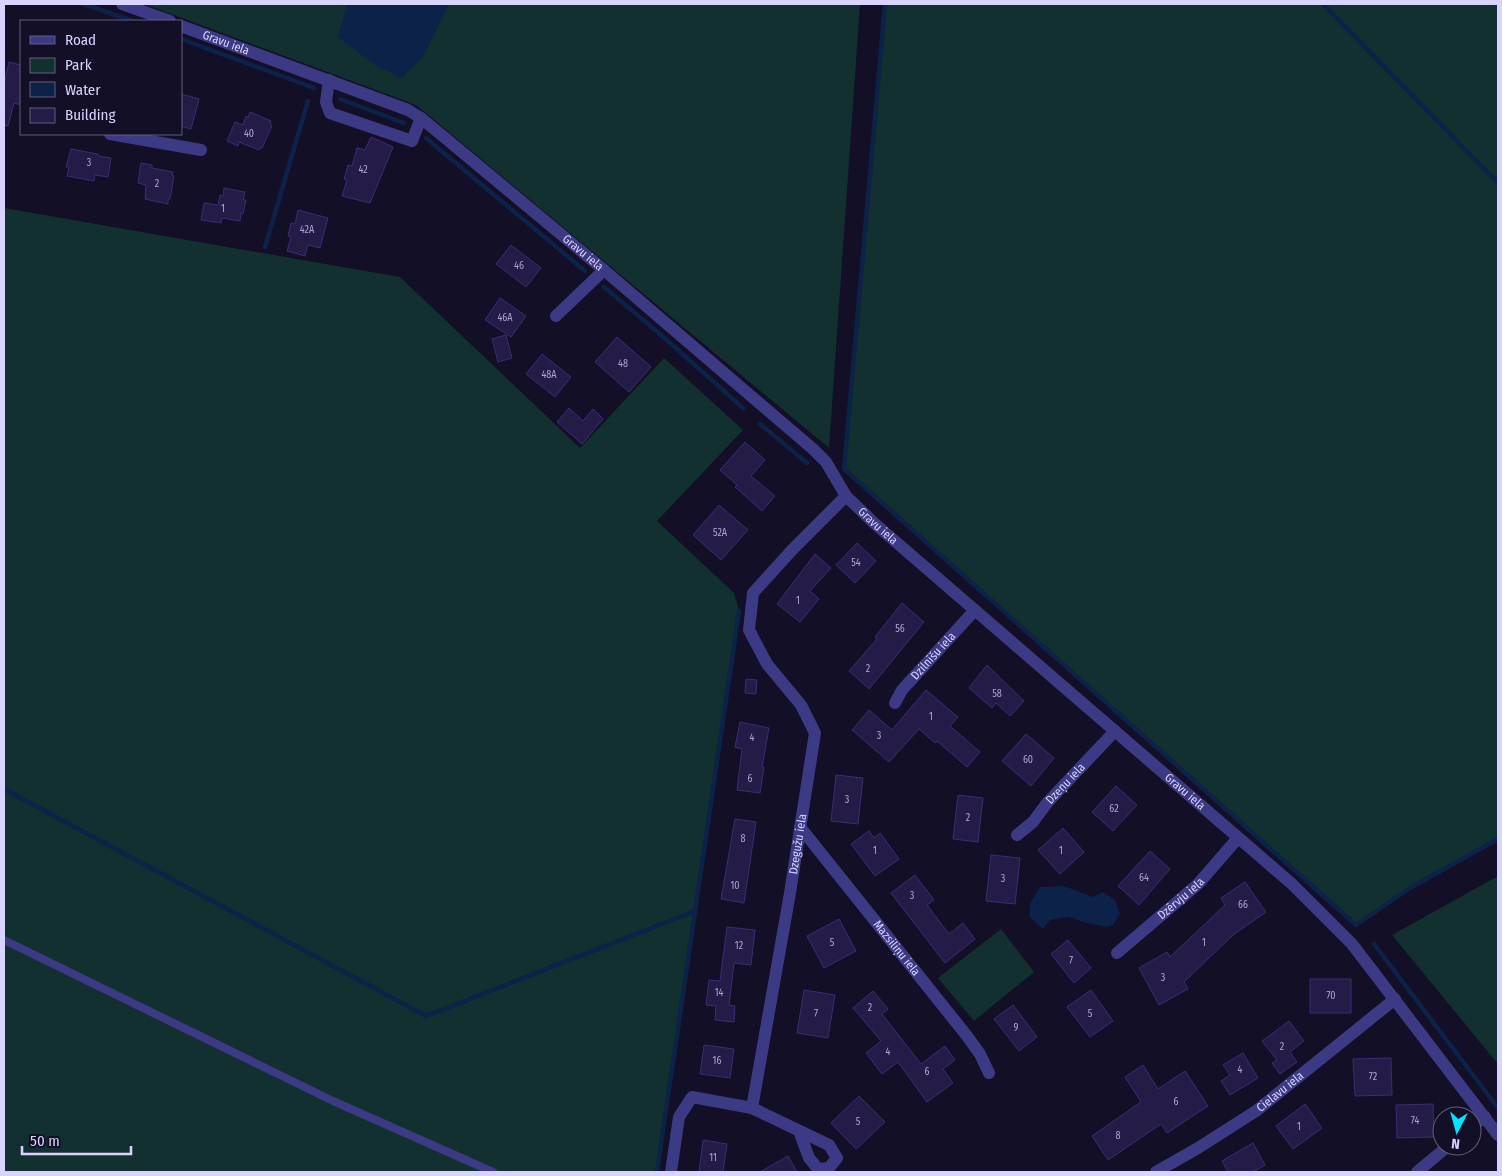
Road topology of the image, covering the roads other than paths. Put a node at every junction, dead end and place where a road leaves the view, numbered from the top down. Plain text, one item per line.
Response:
1 (122, 4) edge
2 (164, 20) edge
3 (182, 26) edge
4 (329, 80) junction
5 (421, 118) junction
6 (124, 135) edge
7 (201, 150) dead end
8 (604, 270) junction
9 (556, 316) dead end
10 (846, 496) junction
11 (975, 610) junction
12 (895, 703) dead end
13 (1115, 731) junction
14 (800, 828) junction
15 (1017, 835) dead end
16 (1238, 838) junction
17 (4, 940) edge
18 (1117, 953) dead end
19 (1395, 999) junction
20 (989, 1073) dead end
21 (752, 1108) junction
22 (1485, 1117) junction
23 (1482, 1119) edge
24 (799, 1131) dead end
25 (1498, 1135) edge
26 (1436, 1156) edge
27 (493, 1172) edge
28 (671, 1172) edge
29 (1156, 1172) edge
30 (1417, 1172) edge

1 - 2 street
3 - 4 street, Gravu iela
4 - 5 street, Gravu iela
4 - 5 street
5 - 8 street, Gravu iela
6 - 7 street
8 - 9 street
8 - 10 street, Gravu iela
10 - 11 street, Gravu iela
10 - 14 street, Dzegužu iela
11 - 12 street, Dzilnīšu iela
11 - 13 street, Gravu iela
13 - 15 street, Dzeņu iela
13 - 16 street, Gravu iela
14 - 20 street, Mazsiliņu iela
14 - 21 street, Dzegužu iela
16 - 18 street, Dzērvju iela
16 - 19 street, Gravu iela
17 - 27 lane
19 - 22 street, Gravu iela
19 - 29 street, Cielavu iela
21 - 24 street
21 - 28 street
22 - 23 street
22 - 25 street, Gravu iela
26 - 30 street

